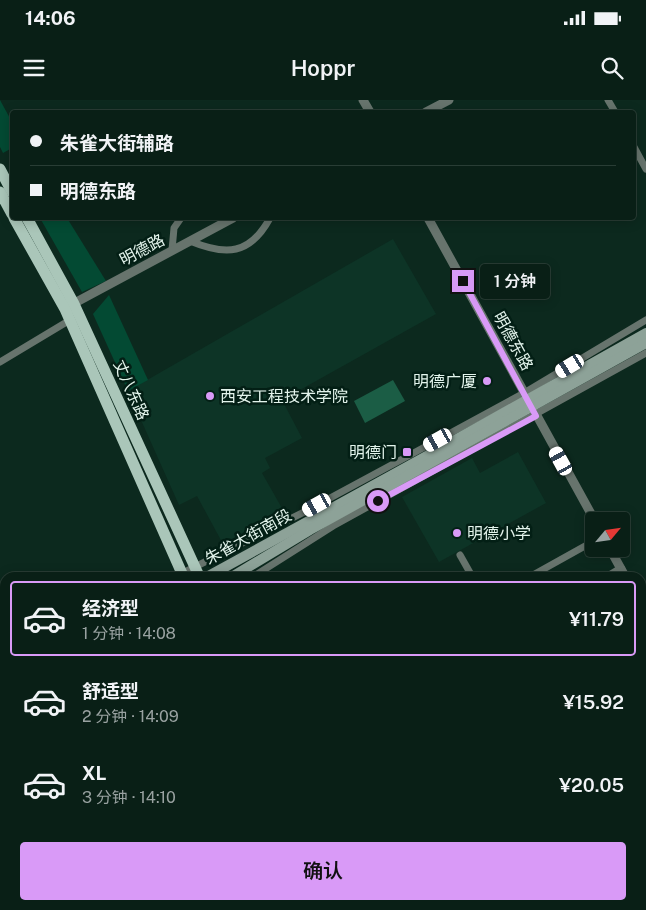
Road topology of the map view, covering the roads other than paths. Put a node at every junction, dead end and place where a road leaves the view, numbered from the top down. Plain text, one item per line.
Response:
1 (449, 100) edge
2 (430, 110) edge
3 (636, 150) edge
4 (0, 169) edge
5 (646, 170) edge
6 (10, 188) edge
7 (0, 192) edge
8 (10, 210) edge
9 (15, 220) edge
10 (27, 220) edge
11 (180, 220) edge
12 (229, 220) edge
13 (269, 220) edge
14 (429, 220) edge
15 (190, 241) junction
16 (172, 250) junction
17 (69, 306) junction
18 (70, 320) junction
19 (646, 320) edge
20 (646, 333) edge
21 (646, 343) edge
22 (646, 353) edge
23 (0, 362) edge
24 (530, 404) junction
25 (590, 512) edge
26 (585, 546) edge
27 (460, 555) dead end
28 (615, 558) edge
29 (195, 566) junction
30 (178, 572) edge
31 (186, 572) edge
32 (198, 572) edge
33 (216, 572) edge
34 (240, 572) edge
35 (260, 572) edge
36 (469, 572) edge
37 (541, 572) edge
38 (623, 572) edge

1 - 2 street
3 - 5 street
4 - 6 main road
7 - 8 main road
9 - 17 main road, 丈八东路
10 - 17 main road, 丈八东路
11 - 16 street
12 - 15 street, 明德路
13 - 15 street
14 - 24 street, 明德东路
15 - 16 street, 明德路
16 - 17 street, 明德路
17 - 18 main road, 丈八东路
17 - 29 main road, 丈八东路
18 - 23 street
18 - 30 main road, 丈八东路
19 - 24 street
20 - 24 main road, 朱雀大街南段
21 - 24 main road, 朱雀大街南段
22 - 24 street
24 - 25 street, 明德东路
24 - 29 street
24 - 33 main road, 朱雀大街南段
24 - 34 main road, 朱雀大街南段
24 - 35 street
26 - 37 street
27 - 36 street
28 - 38 street
29 - 31 street
29 - 32 main road, 丈八东路

